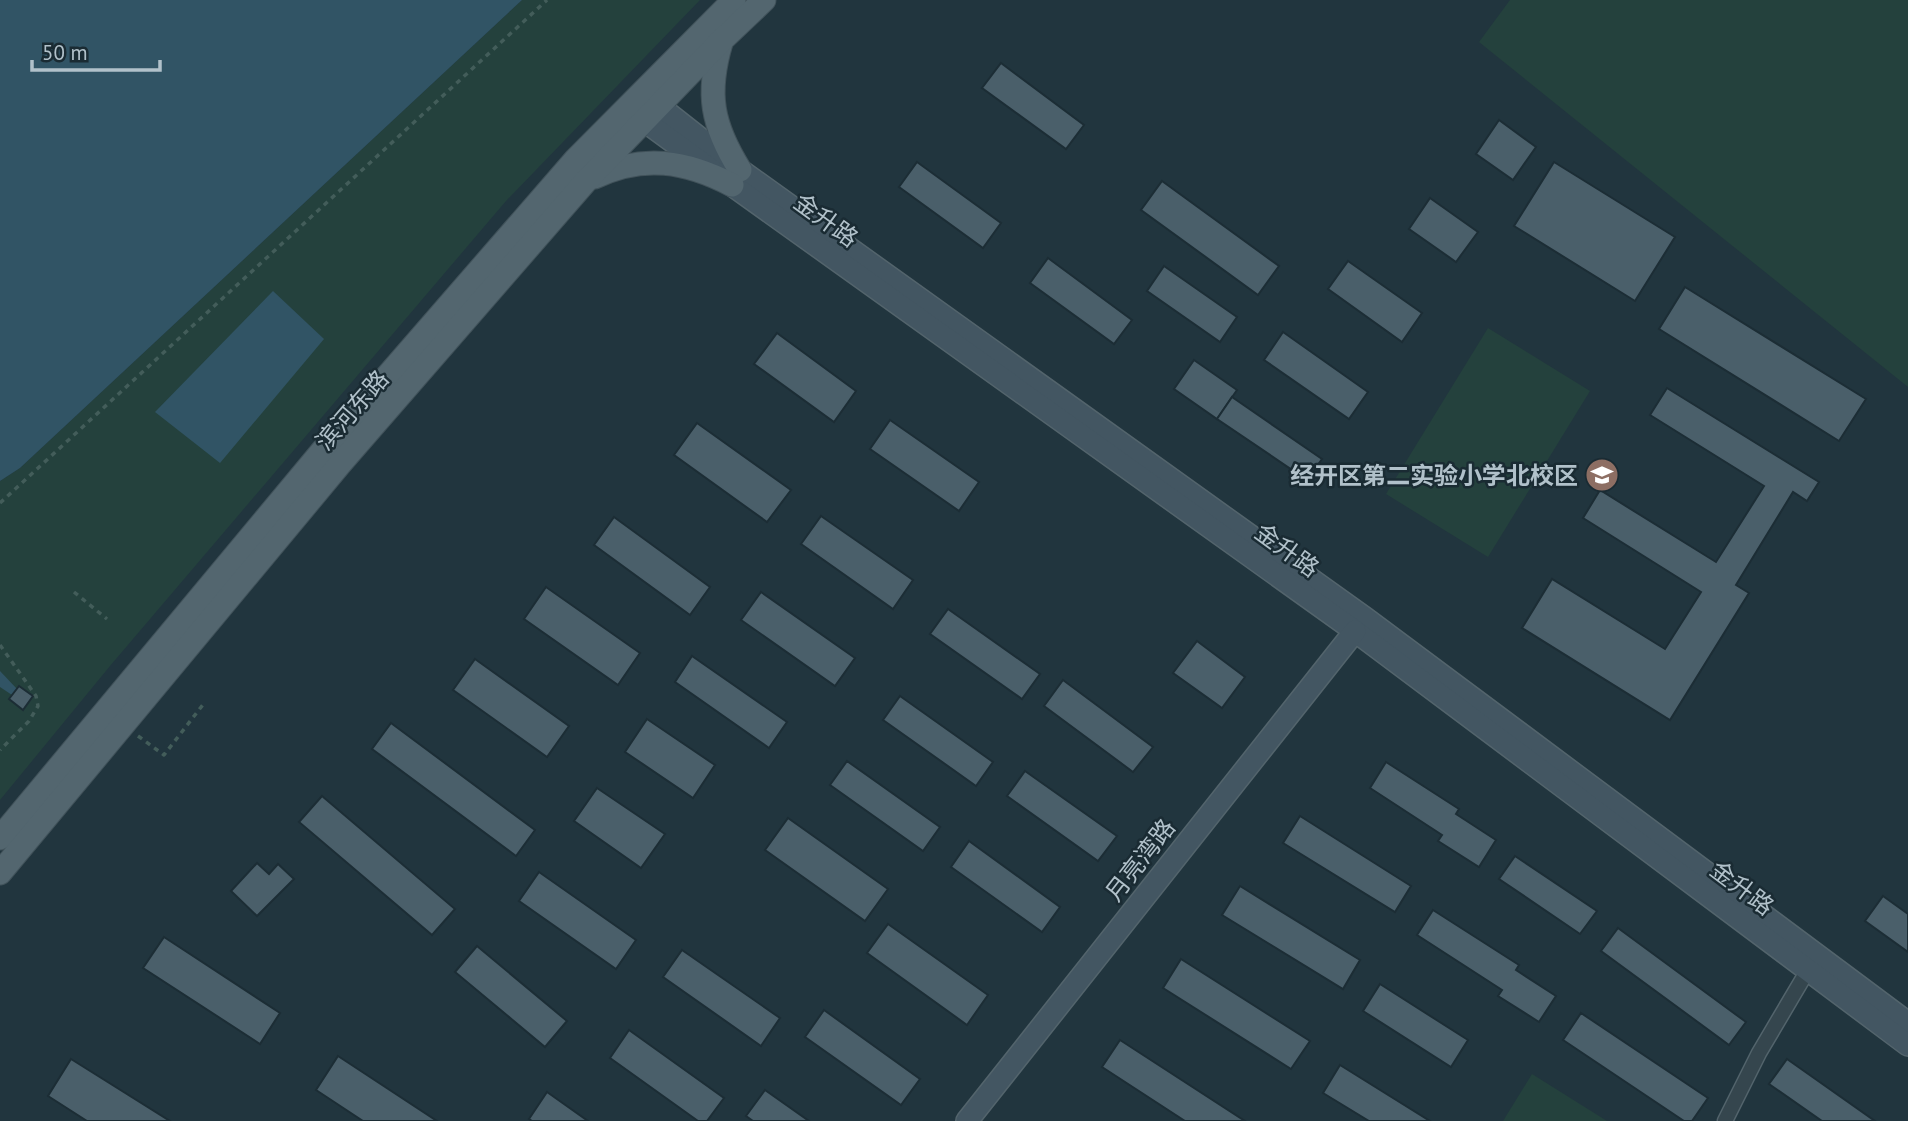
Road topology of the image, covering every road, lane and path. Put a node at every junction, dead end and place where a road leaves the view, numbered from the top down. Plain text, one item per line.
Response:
1 (547, 0) edge
2 (734, 0) edge
3 (764, 0) edge
4 (722, 40) junction
5 (643, 107) junction
6 (736, 177) junction
7 (586, 181) junction
8 (0, 503) edge
9 (74, 592) dead end
10 (107, 619) dead end
11 (1355, 631) junction
12 (0, 645) edge
13 (205, 702) dead end
14 (136, 735) dead end
15 (0, 750) edge
16 (0, 838) edge
17 (0, 873) edge
18 (1808, 970) junction
19 (1908, 1023) edge
20 (1908, 1045) edge
21 (967, 1121) edge
22 (1725, 1121) edge

1 - 8 path
2 - 5 main road, 滨河东路
3 - 4 main road, 滨河东路
4 - 5 main road, 滨河东路
4 - 6 main road
5 - 6 main road, 金升路
5 - 7 main road, 滨河东路
5 - 16 main road, 滨河东路
6 - 7 main road
6 - 11 main road, 金升路
6 - 19 main road, 金升路
7 - 17 main road, 滨河东路
9 - 10 path
11 - 18 main road, 金升路
11 - 21 main road, 月亮湾路
12 - 15 path
13 - 14 path
18 - 20 main road, 金升路
18 - 22 street

